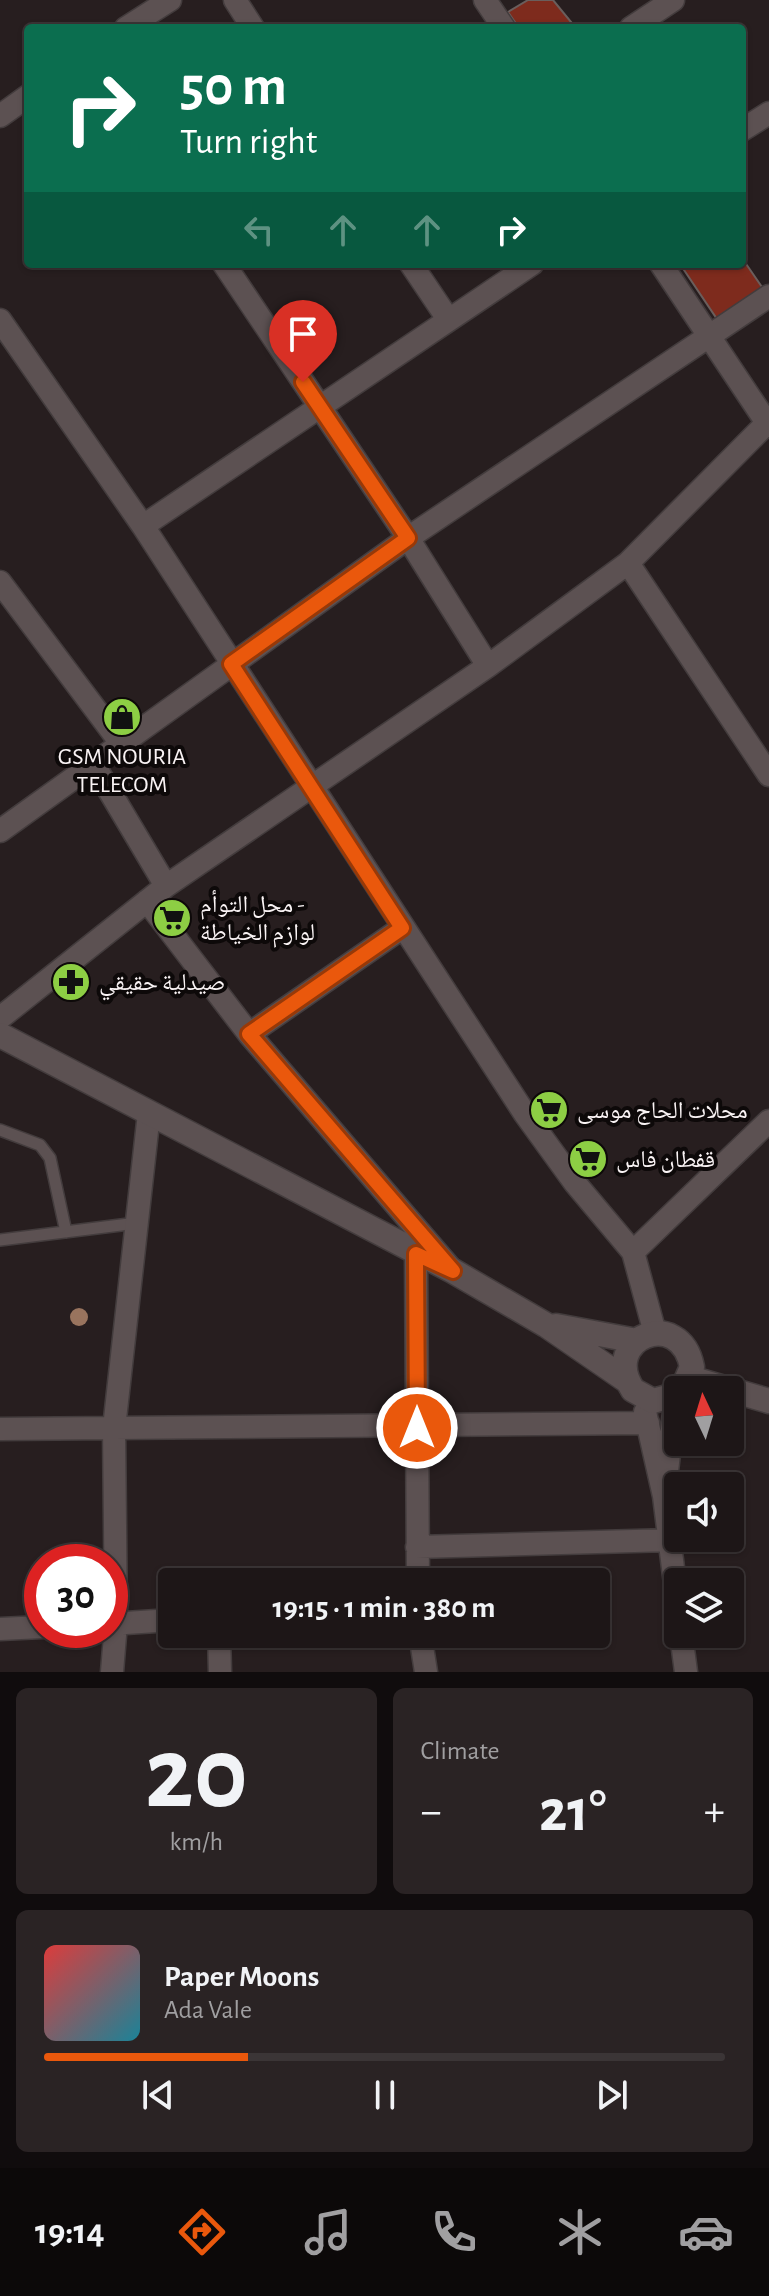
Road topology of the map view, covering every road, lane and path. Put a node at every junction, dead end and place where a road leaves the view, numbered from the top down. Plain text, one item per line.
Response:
1 (235, 0) edge
2 (485, 0) edge
3 (664, 2) edge
4 (157, 3) edge
5 (131, 24) edge
6 (250, 24) edge
7 (501, 24) edge
8 (636, 24) edge
9 (24, 99) edge
10 (769, 113) edge
11 (0, 116) edge
12 (746, 127) edge
13 (227, 268) edge
14 (414, 268) edge
15 (526, 268) edge
16 (664, 268) edge
17 (769, 296) edge
18 (448, 319) junction
19 (0, 320) edge
20 (709, 335) junction
21 (319, 406) junction
22 (768, 424) edge
23 (143, 526) junction
24 (408, 538) junction
25 (628, 563) junction
26 (0, 582) edge
27 (231, 664) junction
28 (488, 666) junction
29 (123, 746) junction
30 (94, 765) junction
31 (769, 775) edge
32 (313, 785) junction
33 (0, 831) edge
34 (166, 886) junction
35 (147, 901) junction
36 (402, 928) junction
37 (0, 1018) edge
38 (249, 1034) junction
39 (0, 1035) edge
40 (149, 1113) junction
41 (769, 1121) edge
42 (0, 1130) edge
43 (137, 1223) junction
44 (66, 1232) junction
45 (0, 1240) edge
46 (633, 1252) junction
47 (416, 1254) junction
48 (453, 1271) junction
49 (546, 1325) junction
50 (646, 1337) junction
51 (688, 1376) edge
52 (634, 1389) junction
53 (664, 1397) edge
54 (744, 1398) edge
55 (769, 1401) edge
56 (648, 1423) junction
57 (114, 1428) junction
58 (417, 1428) junction
59 (0, 1429) edge
60 (664, 1496) edge
61 (664, 1540) edge
62 (113, 1544) edge
63 (417, 1547) junction
64 (418, 1568) edge
65 (158, 1621) edge
66 (128, 1622) edge
67 (24, 1628) edge
68 (0, 1629) edge
69 (112, 1648) edge
70 (219, 1648) edge
71 (422, 1648) edge
72 (683, 1648) edge
73 (112, 1672) edge
74 (220, 1672) edge
75 (426, 1672) edge
76 (686, 1672) edge

1 - 6 street
2 - 7 street
3 - 8 street
4 - 5 street
9 - 11 street
10 - 12 street
13 - 21 street
14 - 18 street
15 - 18 street
16 - 20 street
17 - 20 street
18 - 21 street
19 - 23 street
20 - 22 street
20 - 24 street
21 - 23 street
21 - 24 street
22 - 25 street
23 - 27 street
24 - 27 street
24 - 28 street
25 - 28 street
25 - 31 street
26 - 29 street
27 - 29 street
27 - 32 street
28 - 32 street
29 - 30 street
30 - 33 street
30 - 34 street
32 - 34 street
32 - 36 street
34 - 35 street
35 - 37 street
35 - 38 street
36 - 38 street
36 - 46 street
38 - 48 street
39 - 40 street
40 - 43 street
40 - 47 street
41 - 46 street
42 - 44 lane
43 - 44 lane
43 - 57 street
44 - 45 lane
46 - 50 street
47 - 48 street
47 - 58 street
48 - 49 street
49 - 50 street
49 - 52 street
50 - 51 street
50 - 52 street
52 - 53 street
52 - 56 street
54 - 55 street
56 - 58 street
56 - 60 street
57 - 58 street
57 - 59 street
57 - 62 street
58 - 63 street
61 - 63 street
63 - 64 street
65 - 66 street
67 - 68 street
69 - 73 street
70 - 74 street
71 - 75 street
72 - 76 street

